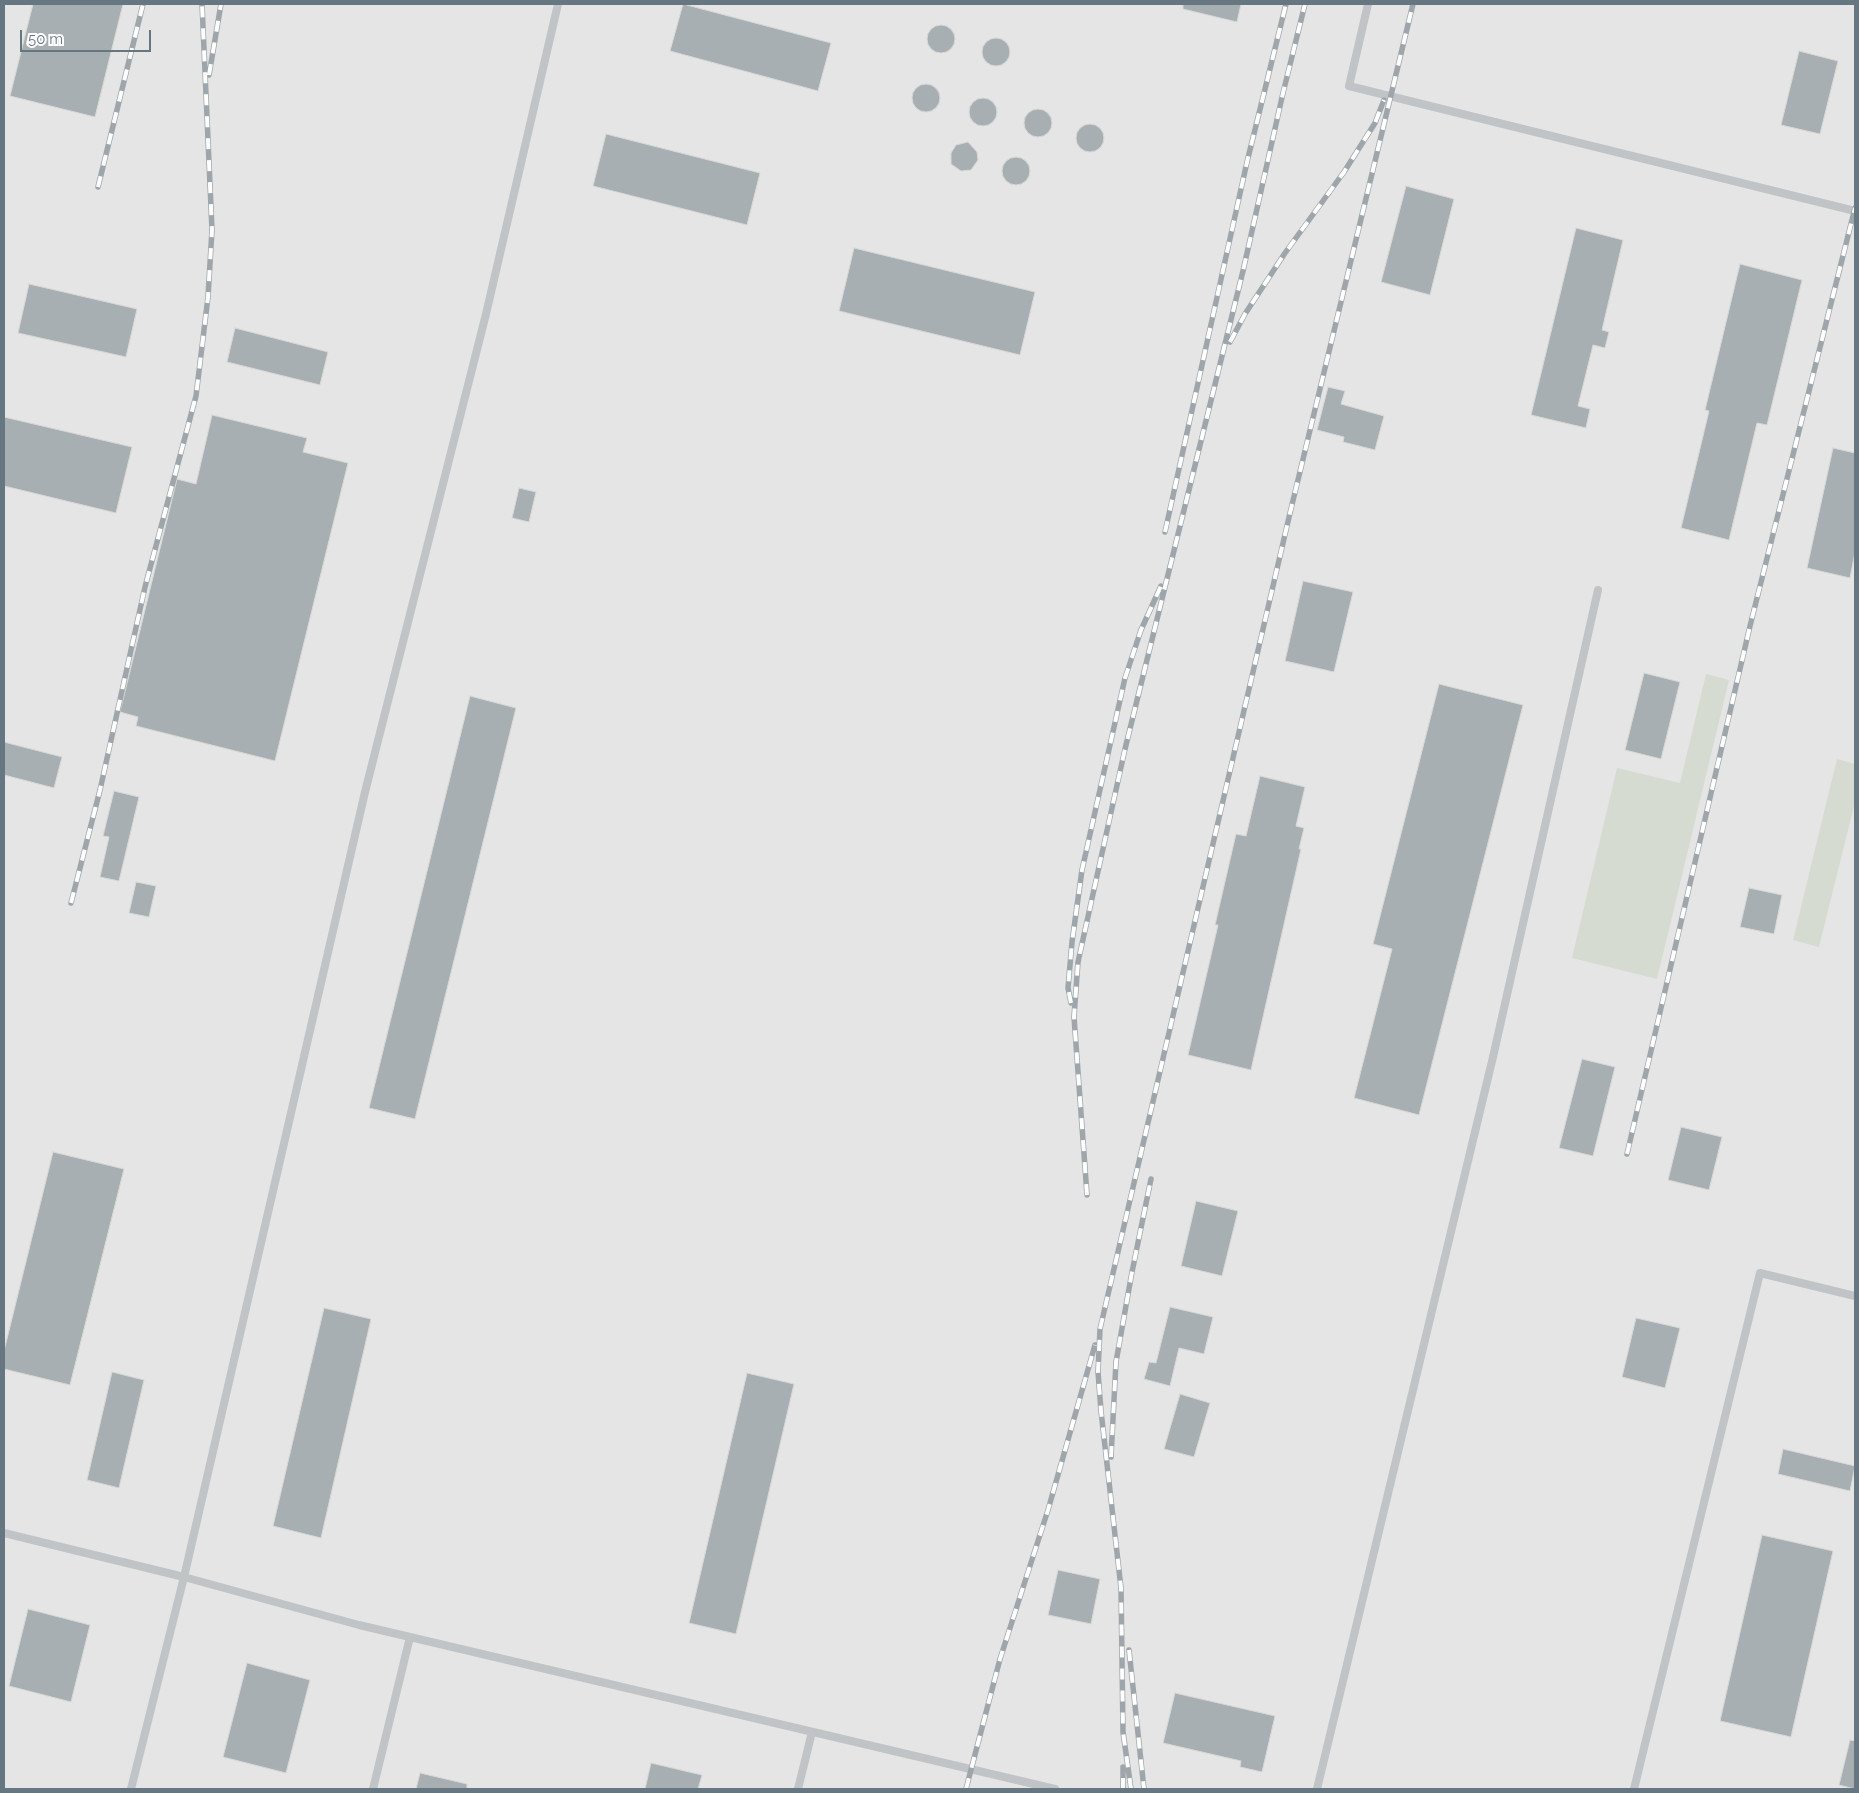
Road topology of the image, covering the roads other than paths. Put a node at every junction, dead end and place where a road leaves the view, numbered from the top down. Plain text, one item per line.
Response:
1 (558, 4) edge
2 (1368, 4) edge
3 (1855, 210) edge
4 (1598, 590) dead end
5 (1855, 1296) edge
6 (4, 1533) edge
7 (184, 1577) junction
8 (410, 1637) junction
9 (812, 1732) junction
10 (131, 1789) edge
11 (373, 1789) edge
12 (798, 1789) edge
13 (1055, 1789) edge
14 (1317, 1789) edge
15 (1634, 1789) edge

1 - 7 lane
2 - 3 lane
4 - 14 lane
5 - 15 lane
6 - 7 lane
7 - 8 lane
7 - 10 lane
8 - 9 lane
8 - 11 lane
9 - 12 lane
9 - 13 lane

